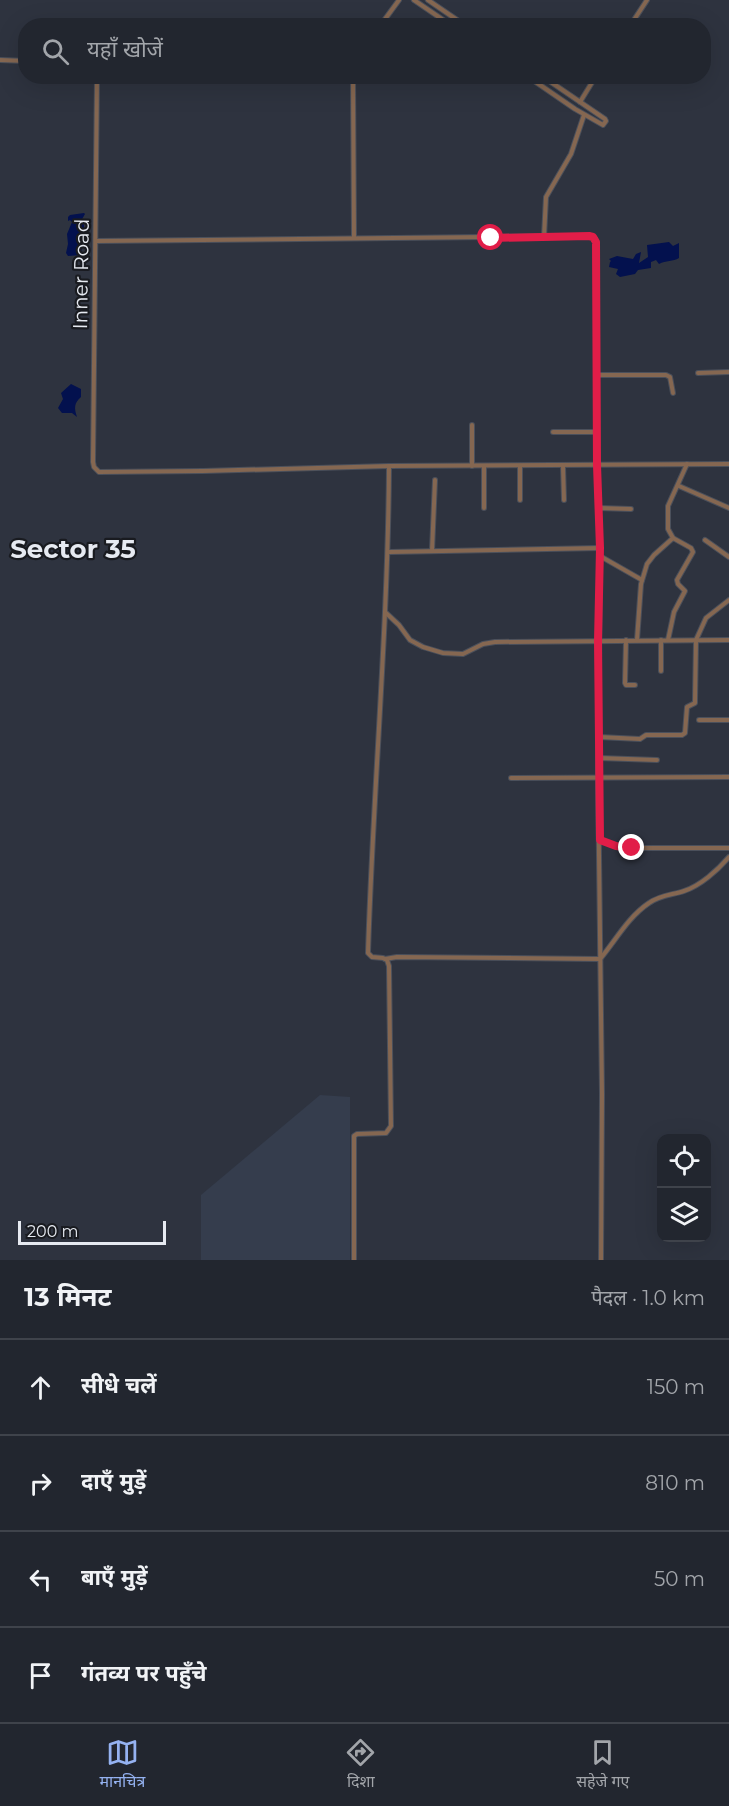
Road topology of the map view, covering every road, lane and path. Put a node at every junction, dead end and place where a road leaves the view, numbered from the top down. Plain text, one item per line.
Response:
1 (399, 0) edge
2 (414, 0) edge
3 (428, 0) edge
4 (647, 0) edge
5 (386, 18) edge
6 (440, 18) edge
7 (454, 18) edge
8 (635, 18) edge
9 (0, 60) edge
10 (18, 61) edge
11 (97, 84) edge
12 (353, 84) edge
13 (539, 84) edge
14 (554, 84) edge
15 (591, 84) edge
16 (580, 102) junction
17 (584, 115) junction
18 (544, 237) junction
19 (354, 238) junction
20 (96, 241) junction
21 (729, 372) edge
22 (698, 373) dead end
23 (598, 375) junction
24 (673, 393) dead end
25 (472, 425) dead end
26 (553, 432) dead end
27 (597, 432) junction
28 (687, 464) junction
29 (729, 464) edge
30 (597, 465) junction
31 (390, 466) junction
32 (472, 466) junction
33 (484, 466) junction
34 (520, 466) junction
35 (563, 466) junction
36 (435, 480) dead end
37 (679, 486) junction
38 (520, 500) dead end
39 (564, 500) dead end
40 (483, 508) dead end
41 (599, 508) junction
42 (729, 508) edge
43 (631, 509) dead end
44 (674, 538) junction
45 (705, 540) dead end
46 (600, 548) junction
47 (432, 551) junction
48 (389, 552) junction
49 (600, 556) junction
50 (729, 557) edge
51 (642, 580) junction
52 (729, 600) edge
53 (385, 611) junction
54 (637, 639) junction
55 (626, 640) junction
56 (661, 640) junction
57 (668, 640) junction
58 (696, 640) junction
59 (729, 640) edge
60 (598, 641) junction
61 (661, 671) dead end
62 (635, 685) dead end
63 (699, 720) dead end
64 (729, 720) edge
65 (599, 737) junction
66 (599, 758) junction
67 (657, 760) dead end
68 (598, 776) junction
69 (729, 777) edge
70 (511, 778) dead end
71 (600, 840) junction
72 (729, 848) edge
73 (729, 857) edge
74 (385, 959) junction
75 (600, 959) junction
76 (354, 1260) edge
77 (601, 1260) edge

1 - 5 street
2 - 6 street
3 - 7 street
4 - 8 street
9 - 10 street
11 - 20 street, Inner Road
12 - 19 street
13 - 17 street
14 - 16 street
15 - 16 street
16 - 17 street
17 - 18 street
18 - 19 street
18 - 23 street
19 - 20 street
20 - 31 street, Inner Road
21 - 22 street
23 - 24 street
23 - 27 street
25 - 32 street
26 - 27 street
27 - 30 street
28 - 29 street
28 - 30 street
28 - 37 street
30 - 35 street
30 - 41 street
31 - 32 street
31 - 48 street
32 - 33 street
33 - 34 street
33 - 40 street
34 - 35 street
34 - 38 street
35 - 39 street
36 - 47 street
37 - 42 street
37 - 44 street
41 - 43 street
41 - 46 street
44 - 51 street
44 - 57 street
45 - 50 street
46 - 47 street
46 - 49 street
47 - 48 street
48 - 53 street
49 - 51 street
49 - 60 street
51 - 54 street
52 - 58 street
53 - 60 street
53 - 74 street
54 - 55 street
54 - 56 street
55 - 60 street
55 - 62 street
56 - 57 street
56 - 61 street
57 - 58 street
58 - 59 street
58 - 65 street
60 - 65 street
63 - 64 street
65 - 66 street
66 - 67 street
66 - 68 street
68 - 69 street
68 - 70 street
68 - 71 street
71 - 72 street
71 - 75 street
73 - 75 street
74 - 75 street
74 - 76 street
75 - 77 street

